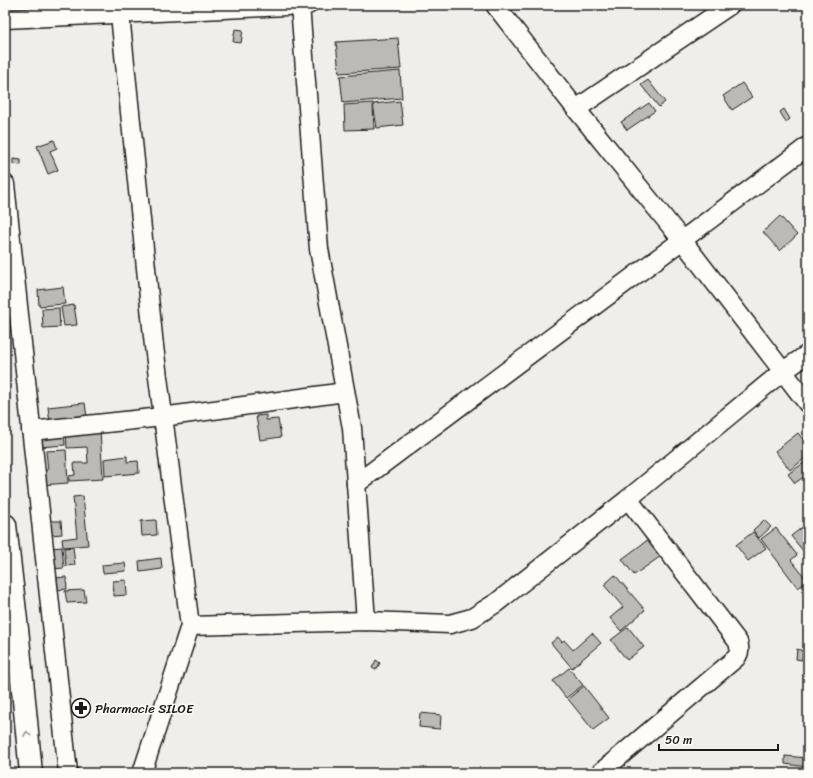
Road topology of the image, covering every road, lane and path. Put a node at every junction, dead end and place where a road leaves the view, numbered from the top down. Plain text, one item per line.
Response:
1 (300, 5) edge
2 (308, 5) edge
3 (495, 5) edge
4 (730, 5) edge
5 (120, 10) edge
6 (5, 20) edge
7 (576, 109) junction
8 (808, 146) edge
9 (5, 184) edge
10 (682, 240) junction
11 (808, 354) edge
12 (782, 372) junction
13 (346, 392) junction
14 (808, 404) edge
15 (162, 417) junction
16 (31, 431) junction
17 (356, 484) junction
18 (628, 499) junction
19 (5, 525) edge
20 (366, 621) junction
21 (190, 626) junction
22 (31, 773) edge
23 (68, 773) edge
24 (142, 773) edge
25 (600, 773) edge

1 - 2 street
1 - 5 street
1 - 13 street
3 - 7 street
4 - 7 street
5 - 6 street
5 - 15 street
7 - 10 street
8 - 10 street
9 - 16 street
10 - 12 street
10 - 17 street
11 - 12 street
12 - 14 street
12 - 18 street
13 - 15 street
13 - 17 street
15 - 16 street
15 - 21 street
16 - 23 street
17 - 20 street
18 - 20 street
18 - 25 street
22 -> 19 highway
20 - 21 street
21 - 24 street

